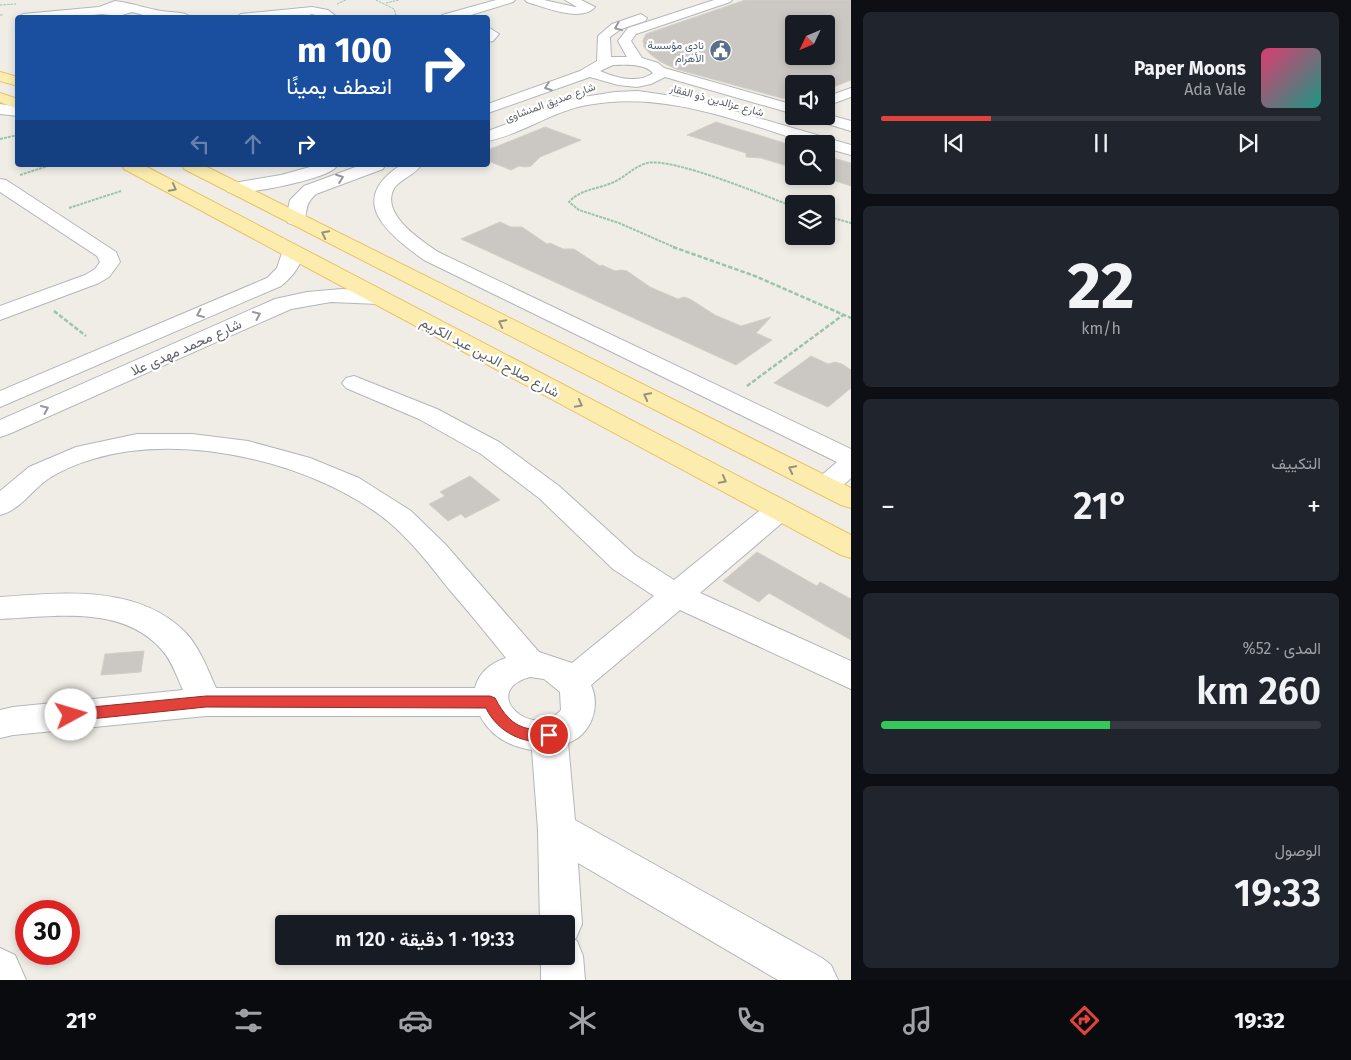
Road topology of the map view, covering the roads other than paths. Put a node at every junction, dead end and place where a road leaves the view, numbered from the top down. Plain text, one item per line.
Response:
1 (509, 0) edge
2 (531, 0) edge
3 (571, 0) edge
4 (697, 0) edge
5 (726, 0) edge
6 (110, 7) edge
7 (306, 12) junction
8 (47, 15) edge
9 (135, 15) edge
10 (159, 15) edge
11 (283, 15) edge
12 (294, 15) edge
13 (329, 15) edge
14 (456, 15) edge
15 (637, 62) junction
16 (598, 66) junction
17 (660, 71) junction
18 (0, 76) edge
19 (613, 80) junction
20 (15, 81) edge
21 (640, 82) junction
22 (734, 92) junction
23 (851, 92) edge
24 (0, 97) edge
25 (835, 98) edge
26 (718, 99) junction
27 (15, 104) edge
28 (785, 107) edge
29 (490, 108) edge
30 (0, 109) edge
31 (15, 112) edge
32 (835, 121) edge
33 (851, 126) edge
34 (490, 132) edge
35 (490, 132) edge
36 (851, 138) edge
37 (851, 150) edge
38 (134, 167) edge
39 (194, 167) edge
40 (328, 167) edge
41 (372, 167) edge
42 (409, 167) edge
43 (8, 180) edge
44 (283, 182) junction
45 (234, 188) junction
46 (310, 190) junction
47 (296, 219) junction
48 (291, 251) junction
49 (362, 252) junction
50 (324, 268) junction
51 (379, 298) junction
52 (0, 313) edge
53 (354, 383) dead end
54 (0, 400) edge
55 (0, 429) edge
56 (851, 459) edge
57 (851, 464) edge
58 (826, 486) junction
59 (851, 499) edge
60 (0, 506) edge
61 (779, 510) junction
62 (851, 548) edge
63 (676, 595) junction
64 (0, 608) edge
65 (530, 664) junction
66 (851, 676) edge
67 (572, 682) junction
68 (206, 702) junction
69 (490, 702) junction
70 (0, 724) edge
71 (549, 735) junction
72 (557, 830) junction
73 (561, 915) edge
74 (562, 965) edge
75 (0, 970) edge
76 (4, 980) edge
77 (563, 980) edge
78 (816, 980) edge

1 - 14 street
2 - 3 street
4 -> 16 street, شارع صديق المنشاوى
5 - 15 street
6 - 8 street
6 - 9 street
6 - 10 street
7 - 11 street
7 - 12 street
7 - 13 street
15 - 16 street
15 - 17 street, شارع عزالدين ذو الفقار
16 - 19 street
16 -> 29 street, شارع صديق المنشاوى
17 - 21 street
17 - 22 street, شارع عزالدين ذو الفقار
18 - 20 main road
19 - 21 street, شارع عزالدين ذو الفقار
19 - 34 street, شارع صديق المنشاوى
21 - 26 street, شارع عزالدين ذو الفقار
22 - 26 street
22 - 28 street, شارع عزالدين ذو الفقار
23 - 25 street
24 - 27 main road
26 - 36 street, شارع عزالدين ذو الفقار
30 - 31 street
32 - 33 street
35 - 37 street
38 -> 48 main road, شارع صلاح الدين عبد الكريم
39 - 45 main road
40 - 44 street
46 -> 41 street
42 - 56 street
43 - 52 street
44 - 45 street
44 - 46 street
45 - 47 main road
46 - 47 street
49 -> 47 main road
48 - 50 main road, شارع صلاح الدين عبد الكريم
48 -> 54 street, شارع محمد مهدى علا
49 - 50 main road
58 -> 49 main road
50 - 51 main road, شارع صلاح الدين عبد الكريم
55 -> 51 street, شارع محمد مهدى علا
51 -> 61 main road, شارع صلاح الدين عبد الكريم
53 - 63 street
57 - 58 street
58 - 59 main road
60 - 65 street
61 - 62 main road, شارع صلاح الدين عبد الكريم
61 - 63 street
63 - 66 street
63 - 67 street
64 - 68 street
65 - 67 street
65 - 69 street
67 - 71 street
68 - 69 street
68 - 70 street
69 - 71 street
71 - 72 street
72 - 73 street
72 - 78 street
74 - 77 street
75 - 76 street

